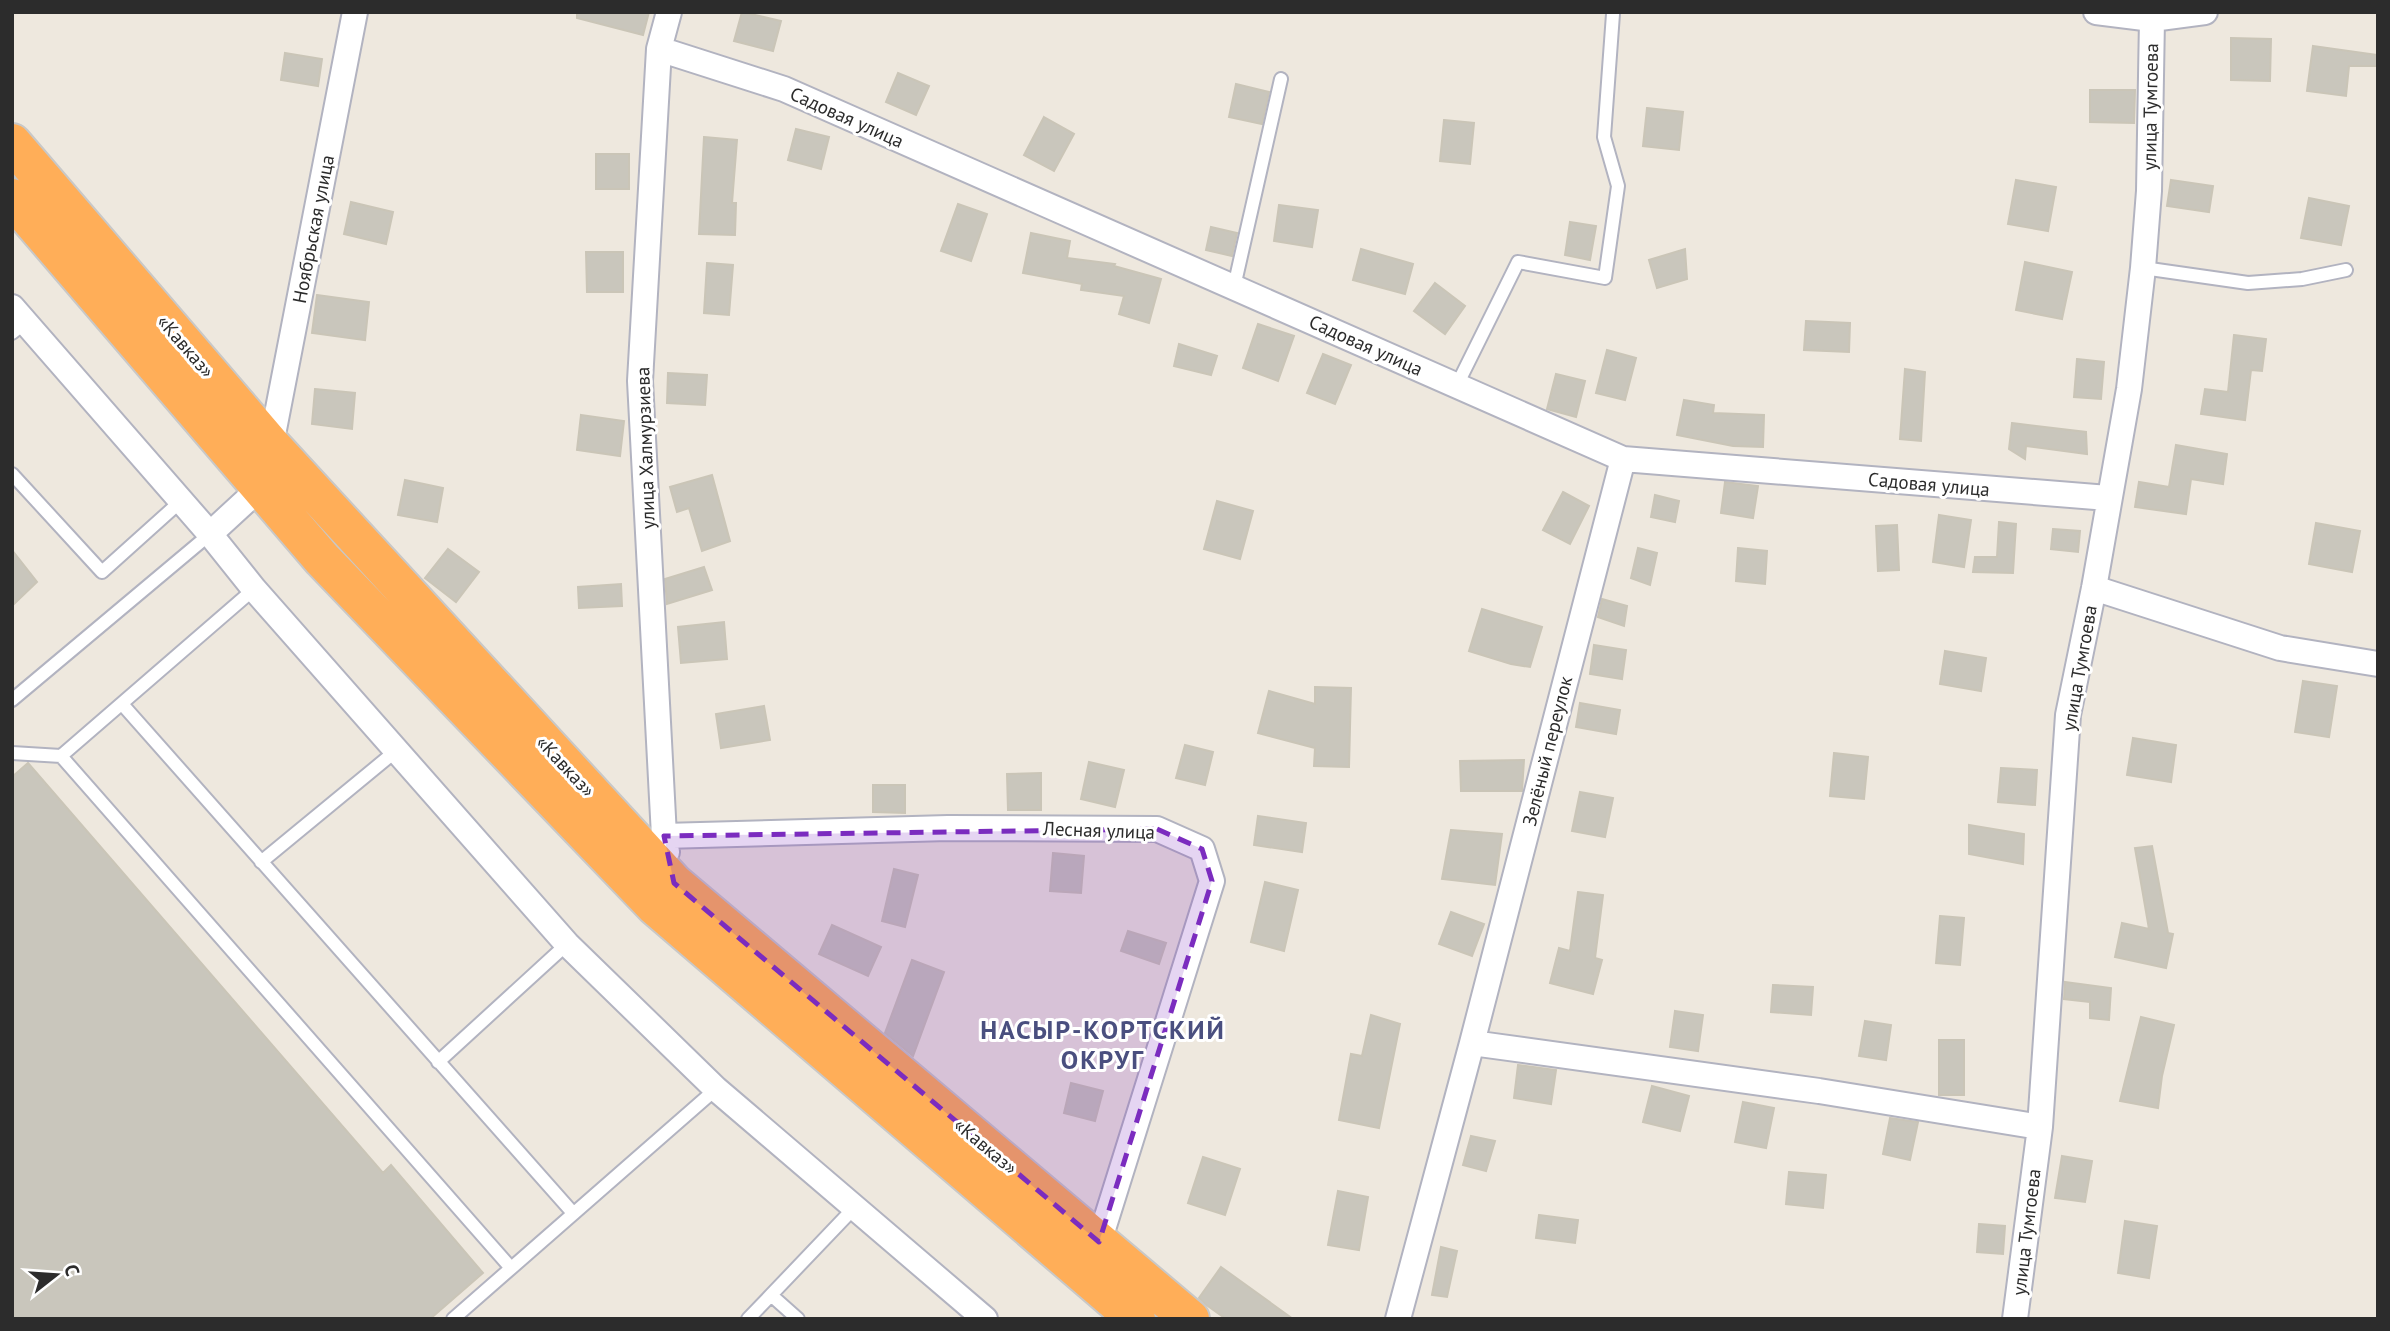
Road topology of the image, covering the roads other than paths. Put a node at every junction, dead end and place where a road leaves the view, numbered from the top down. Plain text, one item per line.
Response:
1 (355, 12) edge
2 (669, 12) edge
3 (2096, 12) edge
4 (2205, 12) edge
5 (1613, 14) dead end
6 (2152, 19) junction
7 (659, 49) junction
8 (1281, 79) dead end
9 (12, 143) edge
10 (12, 198) edge
11 (2143, 268) junction
12 (2346, 270) dead end
13 (1234, 287) junction
14 (17, 321) edge
15 (1457, 385) junction
16 (271, 445) junction
17 (1623, 459) junction
18 (12, 474) edge
19 (261, 487) junction
20 (2108, 498) junction
21 (181, 500) junction
22 (210, 534) junction
23 (2094, 588) junction
24 (254, 589) junction
25 (2378, 664) edge
26 (12, 700) edge
27 (122, 704) junction
28 (397, 750) junction
29 (12, 753) edge
30 (61, 757) junction
31 (664, 836) junction
32 (261, 862) junction
33 (674, 883) junction
34 (567, 944) junction
35 (1472, 1043) junction
36 (439, 1062) junction
37 (716, 1088) junction
38 (2040, 1127) junction
39 (855, 1207) junction
40 (573, 1213) junction
41 (1099, 1242) junction
42 (511, 1268) junction
43 (771, 1295) junction
44 (453, 1319) edge
45 (748, 1319) edge
46 (798, 1319) edge
47 (985, 1319) edge
48 (1136, 1319) edge
49 (1190, 1319) edge
50 (1398, 1319) edge
51 (2015, 1319) edge

1 - 16 street, Ноябрьская улица
2 - 7 street, улица Халмурзиева
3 - 6 street
4 - 6 street
5 - 15 lane
6 - 11 street, улица Тумгоева
7 - 13 street, Садовая улица
7 - 31 street, улица Халмурзиева
8 - 13 lane
9 - 16 highway, «Кавказ»
10 - 19 highway, «Кавказ»
11 - 12 lane
11 - 20 street, улица Тумгоева
13 - 15 street, Садовая улица
14 - 21 street
15 - 17 street, Садовая улица
16 - 33 highway, «Кавказ»
17 - 20 street, Садовая улица
17 - 35 street, Зелёный переулок
18 - 21 lane
19 - 22 street
19 - 48 highway, «Кавказ»
20 - 23 street, улица Тумгоева
21 - 22 street
22 - 24 street
22 - 26 lane
23 - 25 street
23 - 38 street, улица Тумгоева
24 - 27 lane
24 - 28 street
27 - 30 lane
27 - 32 lane
28 - 32 lane
28 - 34 street
29 - 30 lane
30 - 42 lane
31 - 33 street, улица Халмурзиева
31 - 41 street, Лесная улица
32 - 36 lane
33 - 41 highway, «Кавказ»
34 - 36 lane
34 - 37 street
35 - 38 street
35 - 50 street, Зелёный переулок
36 - 40 lane
37 - 39 street
37 - 40 lane
38 - 51 street, улица Тумгоева
39 - 43 lane
39 - 47 street
40 - 42 lane
41 - 49 highway, «Кавказ»
42 - 44 lane
43 - 45 lane
43 - 46 lane

